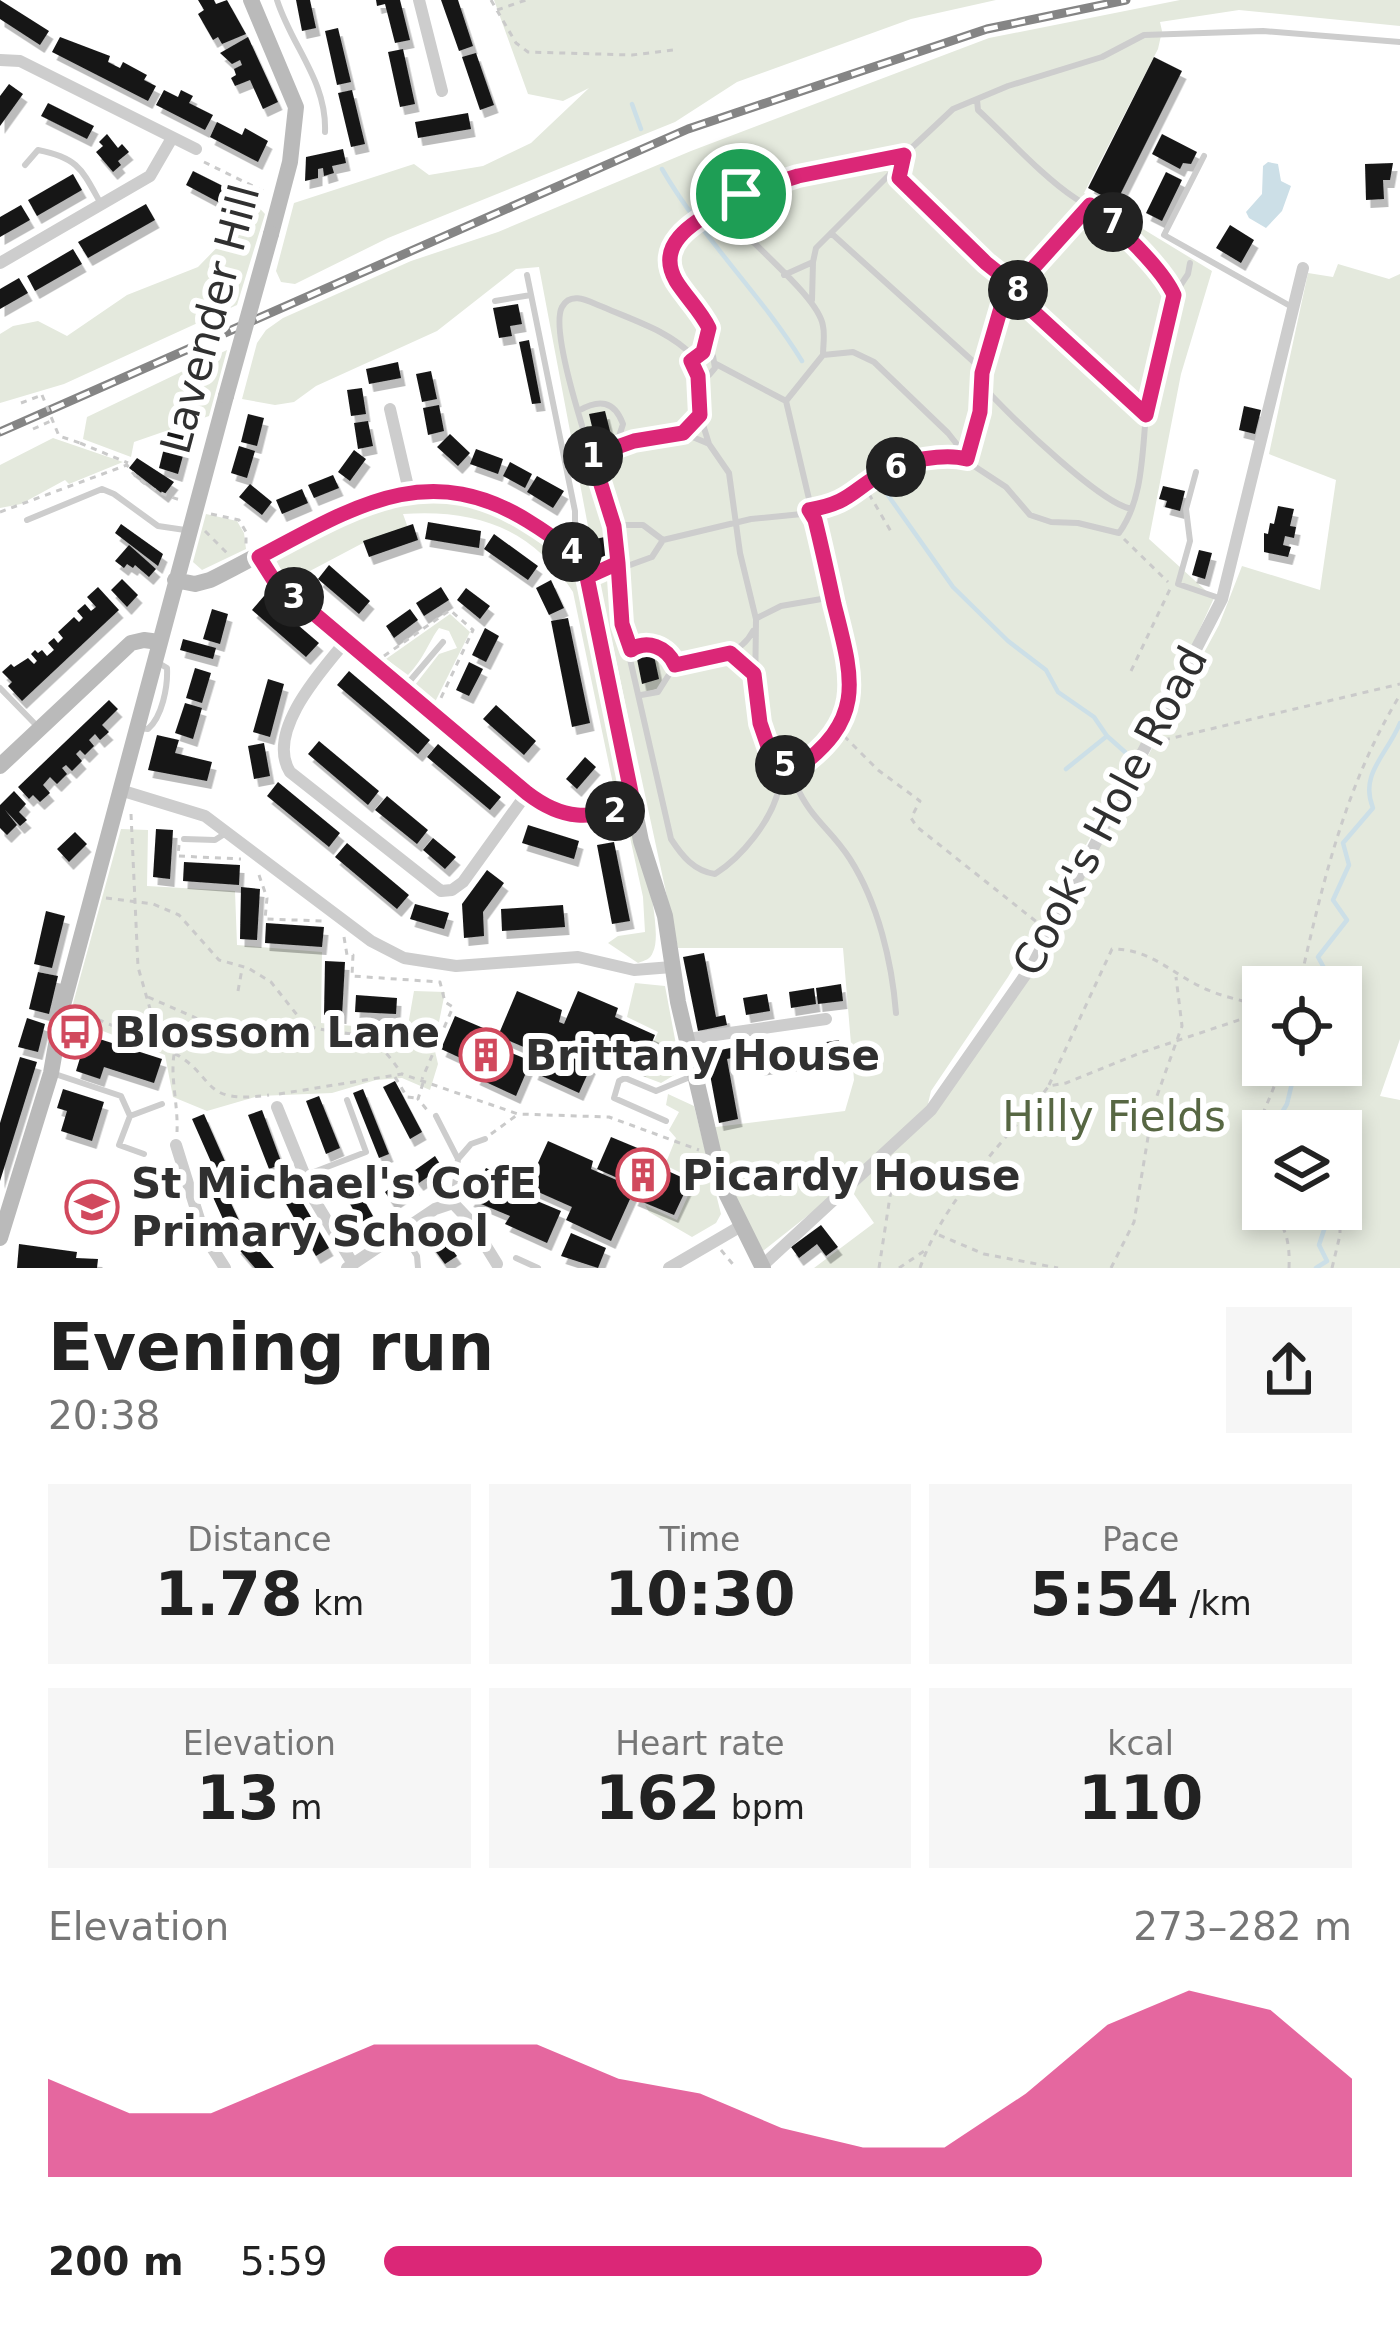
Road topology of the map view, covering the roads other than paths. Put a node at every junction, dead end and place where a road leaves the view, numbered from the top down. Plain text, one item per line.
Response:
1 (251, 0) edge
2 (277, 0) edge
3 (419, 0) edge
4 (1400, 42) edge
5 (0, 60) edge
6 (442, 91) dead end
7 (976, 100) junction
8 (325, 132) dead end
9 (172, 138) junction
10 (196, 149) road end
11 (904, 155) junction
12 (1204, 156) dead end
13 (25, 165) dead end
14 (899, 165) junction
15 (101, 204) junction
16 (1090, 205) junction
17 (722, 208) junction
18 (830, 233) junction
19 (813, 262) junction
20 (0, 263) edge
21 (1190, 263) dead end
22 (1304, 268) dead end
23 (527, 275) dead end
24 (784, 275) junction
25 (1016, 287) junction
26 (531, 295) junction
27 (1174, 295) junction
28 (812, 300) junction
29 (495, 302) dead end
30 (1294, 309) junction
31 (703, 352) junction
32 (693, 356) junction
33 (823, 356) junction
34 (716, 364) junction
35 (698, 376) junction
36 (982, 377) junction
37 (786, 401) junction
38 (389, 409) dead end
39 (578, 411) junction
40 (700, 415) junction
41 (1146, 415) junction
42 (683, 433) junction
43 (709, 444) junction
44 (616, 446) junction
45 (592, 456) junction
46 (967, 459) junction
47 (1196, 472) dead end
48 (409, 491) junction
49 (1131, 508) junction
50 (809, 510) junction
51 (27, 520) dead end
52 (736, 522) junction
53 (614, 526) junction
54 (194, 528) junction
55 (663, 540) junction
56 (254, 554) junction
57 (575, 554) junction
58 (617, 566) junction
59 (587, 577) junction
60 (175, 580) junction
61 (833, 597) junction
62 (1222, 598) junction
63 (756, 619) junction
64 (346, 641) junction
65 (443, 642) dead end
66 (631, 650) junction
67 (156, 651) junction
68 (730, 653) junction
69 (675, 665) junction
70 (754, 674) junction
71 (0, 688) edge
72 (403, 689) junction
73 (639, 695) junction
74 (39, 728) junction
75 (780, 765) junction
76 (0, 766) edge
77 (795, 770) junction
78 (794, 782) junction
79 (779, 787) junction
80 (119, 790) junction
81 (527, 793) junction
82 (634, 807) junction
83 (228, 832) junction
84 (181, 836) road end
85 (672, 967) junction
86 (896, 1013) dead end
87 (826, 1018) dead end
88 (688, 1039) junction
89 (51, 1073) junction
90 (696, 1074) junction
91 (346, 1100) dead end
92 (162, 1104) dead end
93 (277, 1107) dead end
94 (130, 1116) junction
95 (436, 1117) road end
96 (666, 1121) dead end
97 (485, 1139) road end
98 (176, 1145) road end
99 (144, 1154) dead end
100 (458, 1159) junction
101 (303, 1177) junction
102 (6, 1196) edge
103 (453, 1203) junction
104 (741, 1226) junction
105 (402, 1232) junction
106 (0, 1238) edge
107 (516, 1258) dead end
108 (497, 1264) dead end
109 (350, 1266) edge
110 (762, 1267) edge
111 (225, 1268) edge
112 (418, 1268) edge
113 (538, 1268) edge
114 (669, 1268) edge

1 - 54 street, Lavender Hill, bridge
2 - 8 lane
3 - 6 street
4 - 7 lane
5 - 9 street
7 - 11 lane
7 - 16 lane
9 - 10 street
9 - 15 street
11 - 14 lane
11 - 17 lane
12 - 30 lane
13 - 15 lane
14 - 18 lane
14 - 25 lane
15 - 20 street
16 - 25 lane
16 - 27 lane
17 - 24 lane
17 - 31 lane
18 - 19 lane
18 - 36 lane
19 - 24 lane
19 - 28 lane
21 - 27 lane
22 - 30 street, Cook's Hole Road
23 - 26 lane
24 - 28 lane
25 - 36 lane
25 - 41 lane
26 - 29 lane
26 - 57 lane
27 - 41 lane
28 - 33 lane
30 - 62 street, Cook's Hole Road
31 - 32 lane
31 - 34 lane
32 - 35 lane
32 - 39 lane
33 - 37 lane
33 - 46 lane
34 - 35 lane
34 - 37 lane
35 - 40 lane
36 - 46 lane
36 - 49 lane
37 - 50 lane
38 - 48 street
39 - 44 lane
39 - 45 lane
40 - 42 lane
40 - 43 lane
41 - 49 lane
42 - 43 lane
42 - 44 lane
43 - 52 lane
44 - 45 lane
45 - 53 lane
46 - 49 lane
46 - 50 lane
47 - 62 lane
48 - 56 street
48 - 57 street
50 - 52 lane
50 - 61 lane
51 - 54 lane
52 - 55 lane
52 - 63 lane
53 - 55 lane
53 - 58 lane
54 - 60 street, Lavender Hill
55 - 58 lane
56 - 60 street
56 - 64 street
57 - 59 street
58 - 59 lane
58 - 66 lane
59 - 82 street
60 - 67 street, Lavender Hill
61 - 63 lane
61 - 77 lane
62 - 110 street, Cook's Hole Road
63 - 68 lane
63 - 70 lane
64 - 72 street
64 - 81 street
65 - 72 lane
66 - 69 lane
66 - 73 lane
67 - 74 street
67 - 80 street, Lavender Hill
68 - 69 lane
68 - 70 lane
69 - 73 lane
70 - 75 lane
71 - 74 lane
72 - 81 street
73 - 79 lane
74 - 76 street
75 - 77 lane
75 - 79 lane
77 - 78 lane
78 - 79 lane
78 - 86 lane
80 - 83 street
80 - 89 street, Lavender Hill
81 - 82 street
82 - 85 street
83 - 84 lane
83 - 85 street
85 - 88 street
87 - 88 street
88 - 90 street
89 - 94 lane
89 - 102 street, Lavender Hill
90 - 96 lane
90 - 104 street
91 - 101 lane
92 - 94 lane
93 - 101 street
94 - 99 lane
95 - 100 lane
97 - 100 lane
98 - 111 street
100 - 103 lane
101 - 109 street
102 - 106 street, Lavender Hill
103 - 105 street
103 - 108 street
104 - 110 street
104 - 114 street
105 - 109 street
105 - 112 lane
107 - 113 lane

